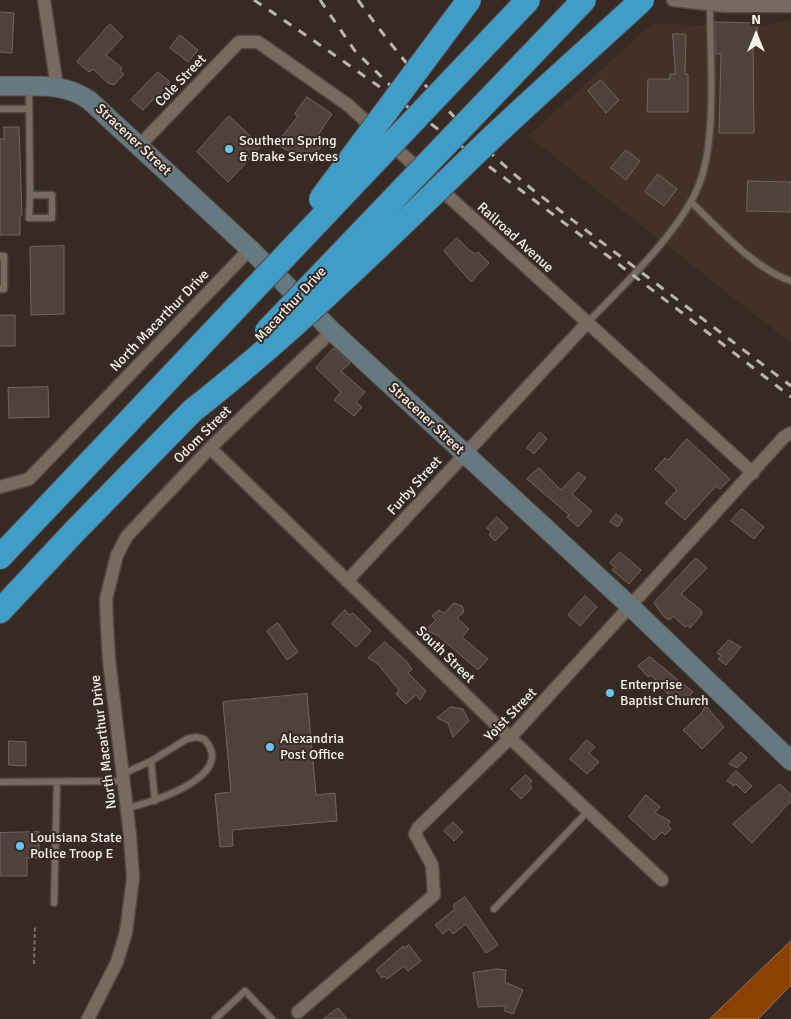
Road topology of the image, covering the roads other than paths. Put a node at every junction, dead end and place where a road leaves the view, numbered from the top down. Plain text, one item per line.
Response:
1 (44, 0) edge
2 (469, 0) edge
3 (528, 0) edge
4 (584, 0) edge
5 (642, 0) edge
6 (673, 0) edge
7 (710, 5) junction
8 (791, 6) edge
9 (247, 41) joint
10 (0, 86) edge
11 (29, 86) junction
12 (57, 87) junction
13 (0, 109) edge
14 (29, 109) junction
15 (140, 146) junction
16 (30, 194) junction
17 (692, 202) junction
18 (250, 249) junction
19 (0, 256) edge
20 (791, 281) edge
21 (0, 289) edge
22 (253, 290) junction
23 (586, 323) junction
24 (332, 331) junction
25 (192, 411) junction
26 (791, 433) edge
27 (210, 448) junction
28 (464, 454) junction
29 (753, 473) junction
30 (0, 488) edge
31 (0, 557) edge
32 (112, 573) joint
33 (347, 581) junction
34 (631, 607) junction
35 (4, 608) edge
36 (510, 738) junction
37 (791, 760) edge
38 (151, 761) junction
39 (123, 778) junction
40 (0, 782) edge
41 (57, 782) junction
42 (155, 801) junction
43 (127, 808) junction
44 (588, 811) junction
45 (662, 880) dead end
46 (54, 903) dead end
47 (494, 909) dead end
48 (298, 1012) dead end
49 (88, 1019) edge
50 (215, 1019) edge
51 (272, 1019) edge

1 - 12 street
2 - 22 highway, bridge
3 - 22 highway, bridge
4 - 25 highway, Macarthur Drive, bridge
5 - 25 highway, bridge
6 - 7 street
7 - 8 street
7 - 17 lane
9 - 15 street, Cole Street
9 - 23 street, Railroad Avenue
10 - 11 street, Stracener Street
11 - 12 street, Stracener Street
11 - 14 lane
12 - 15 street, Stracener Street
13 - 14 lane
14 - 16 lane
15 - 18 street, Stracener Street
16 - 16 lane
17 - 20 lane
17 - 23 lane
18 - 24 street, Stracener Street
18 - 30 street, North Macarthur Drive
19 - 21 lane
22 - 31 highway
23 - 28 street, Furby Street
23 - 29 street, Railroad Avenue
24 - 27 street, Odom Street
24 - 28 street, Stracener Street
25 - 35 highway, Macarthur Drive
26 - 29 street, Yoist Street
27 - 32 street, Odom Street
27 - 33 street, South Street
28 - 33 street, Furby Street
28 - 34 street, Stracener Street
29 - 34 street, Yoist Street
32 - 39 street, North Macarthur Drive
33 - 36 street, South Street
34 - 36 street, Yoist Street
34 - 37 street, Stracener Street
36 - 44 street, South Street
36 - 48 street, Yoist Street
38 - 39 lane
38 - 42 lane
38 - 42 lane
39 - 41 lane
39 - 43 street, North Macarthur Drive
40 - 41 lane
41 - 46 lane
42 - 43 lane
43 - 49 street, North Macarthur Drive
44 - 45 street, South Street
44 - 47 lane
50 - 51 lane

